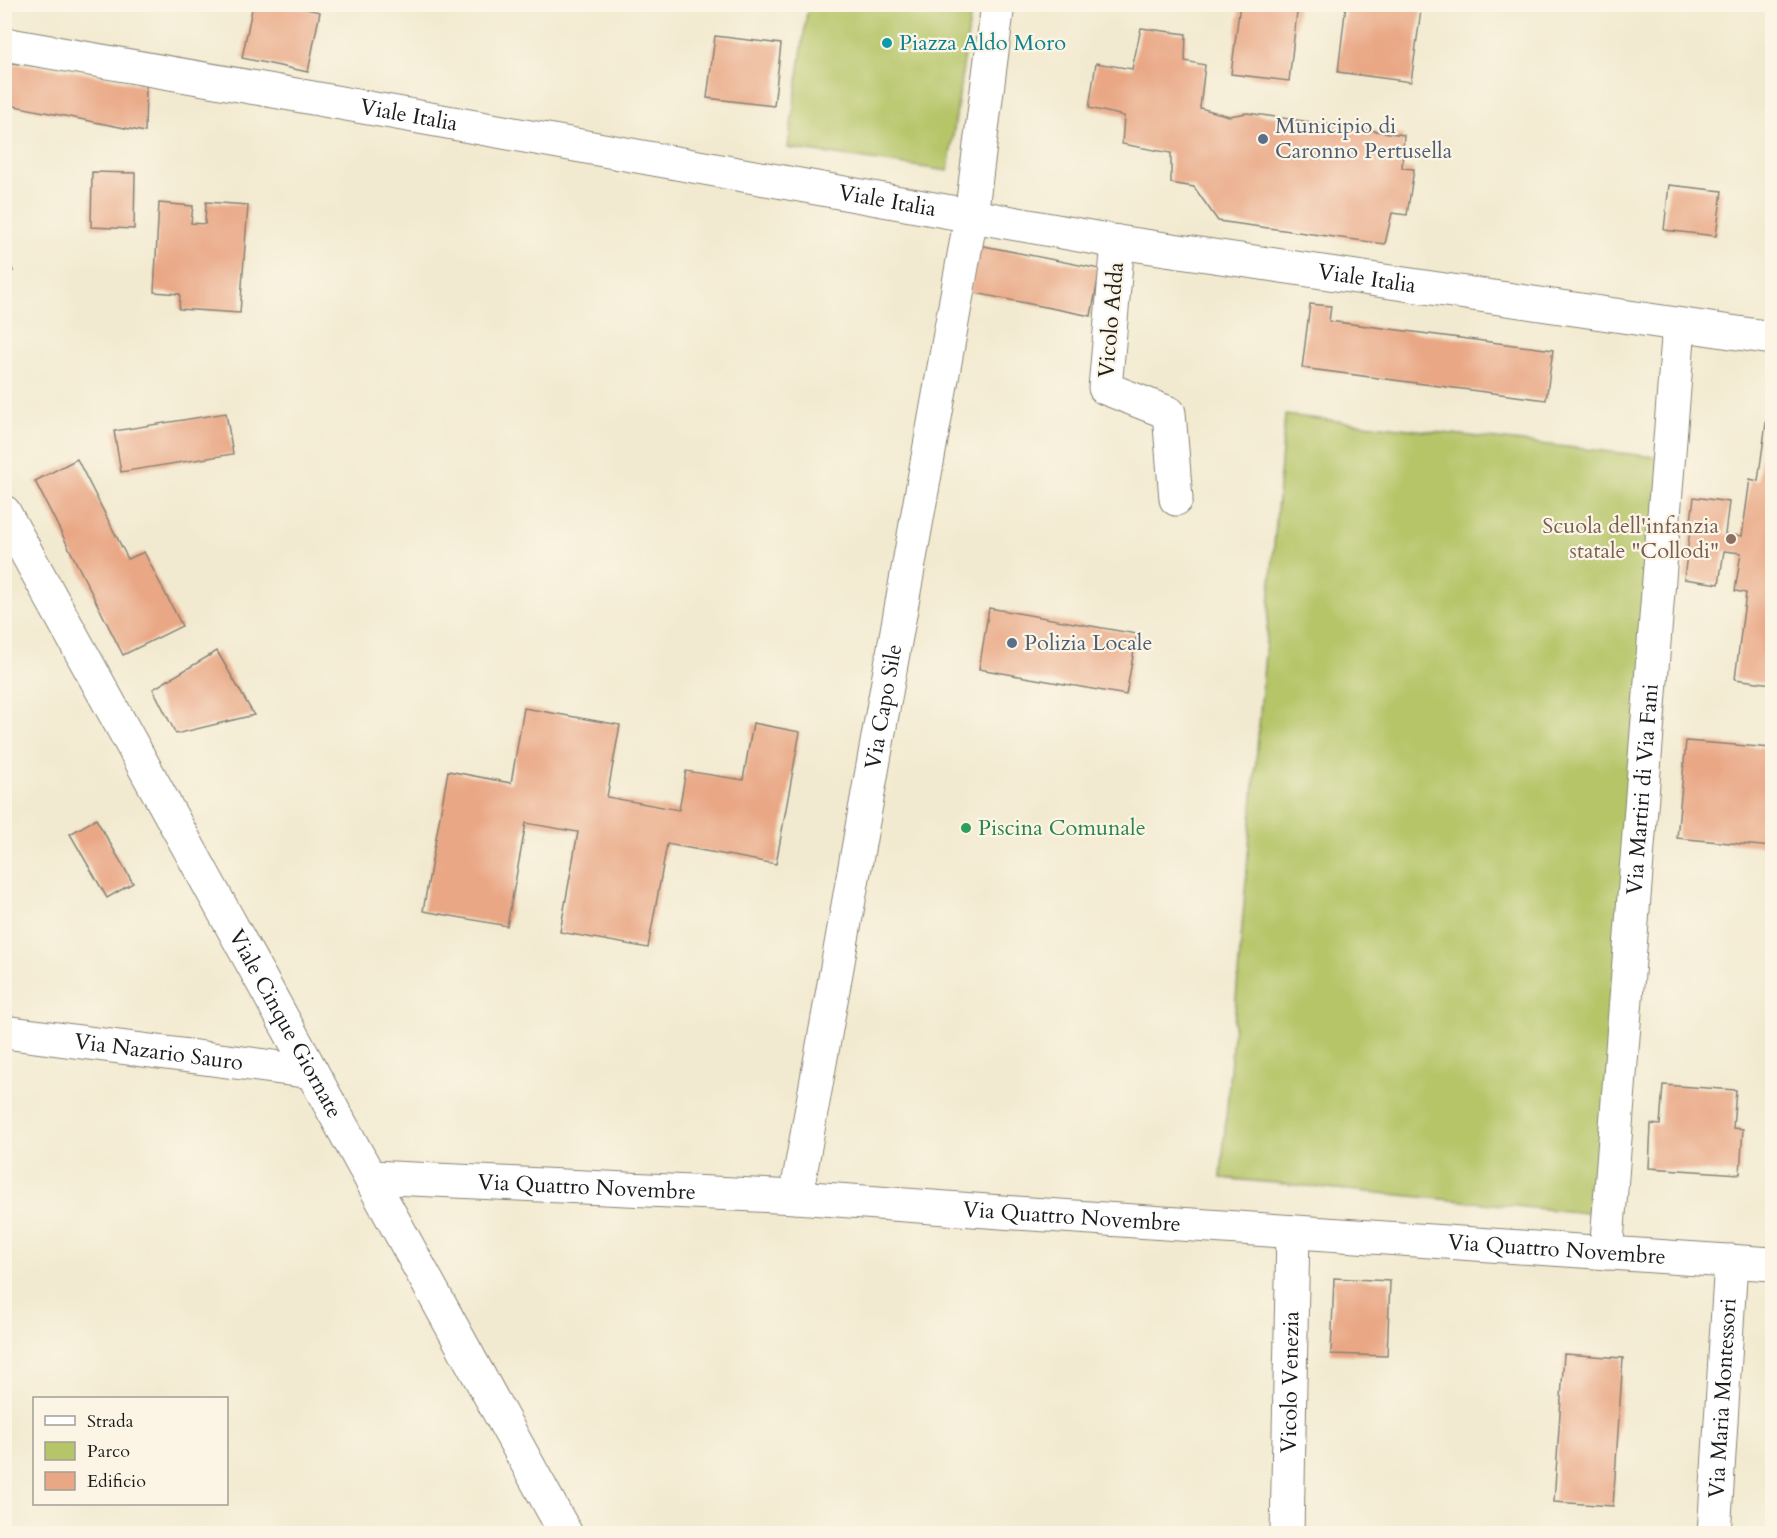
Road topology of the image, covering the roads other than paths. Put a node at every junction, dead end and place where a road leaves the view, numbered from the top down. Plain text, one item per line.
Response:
1 (998, 4) edge
2 (4, 44) edge
3 (971, 216) junction
4 (1118, 242) junction
5 (1679, 324) junction
6 (1773, 338) edge
7 (1176, 499) dead end
8 (4, 512) edge
9 (4, 1032) edge
10 (312, 1072) junction
11 (371, 1178) junction
12 (796, 1197) junction
13 (1293, 1232) junction
14 (1606, 1253) junction
15 (1731, 1261) junction
16 (1773, 1264) edge
17 (567, 1533) edge
18 (1287, 1533) edge
19 (1714, 1533) edge

1 - 3 street
2 - 3 street, Viale Italia
3 - 4 street, Viale Italia
3 - 12 street, Via Capo Sile
4 - 5 street, Viale Italia
4 - 7 street, Vicolo Adda
5 - 6 street, Viale Italia
5 - 14 street, Via Martiri di Via Fani
8 - 10 street, Viale Cinque Giornate
9 - 10 street, Via Nazario Sauro
10 - 11 street, Viale Cinque Giornate
11 - 12 street, Via Quattro Novembre
11 - 17 street, Viale Cinque Giornate
12 - 13 street, Via Quattro Novembre
13 - 14 street, Via Quattro Novembre
13 - 18 street, Vicolo Venezia
14 - 15 street, Via Quattro Novembre
15 - 16 street, Via Quattro Novembre
15 - 19 street, Via Maria Montessori

